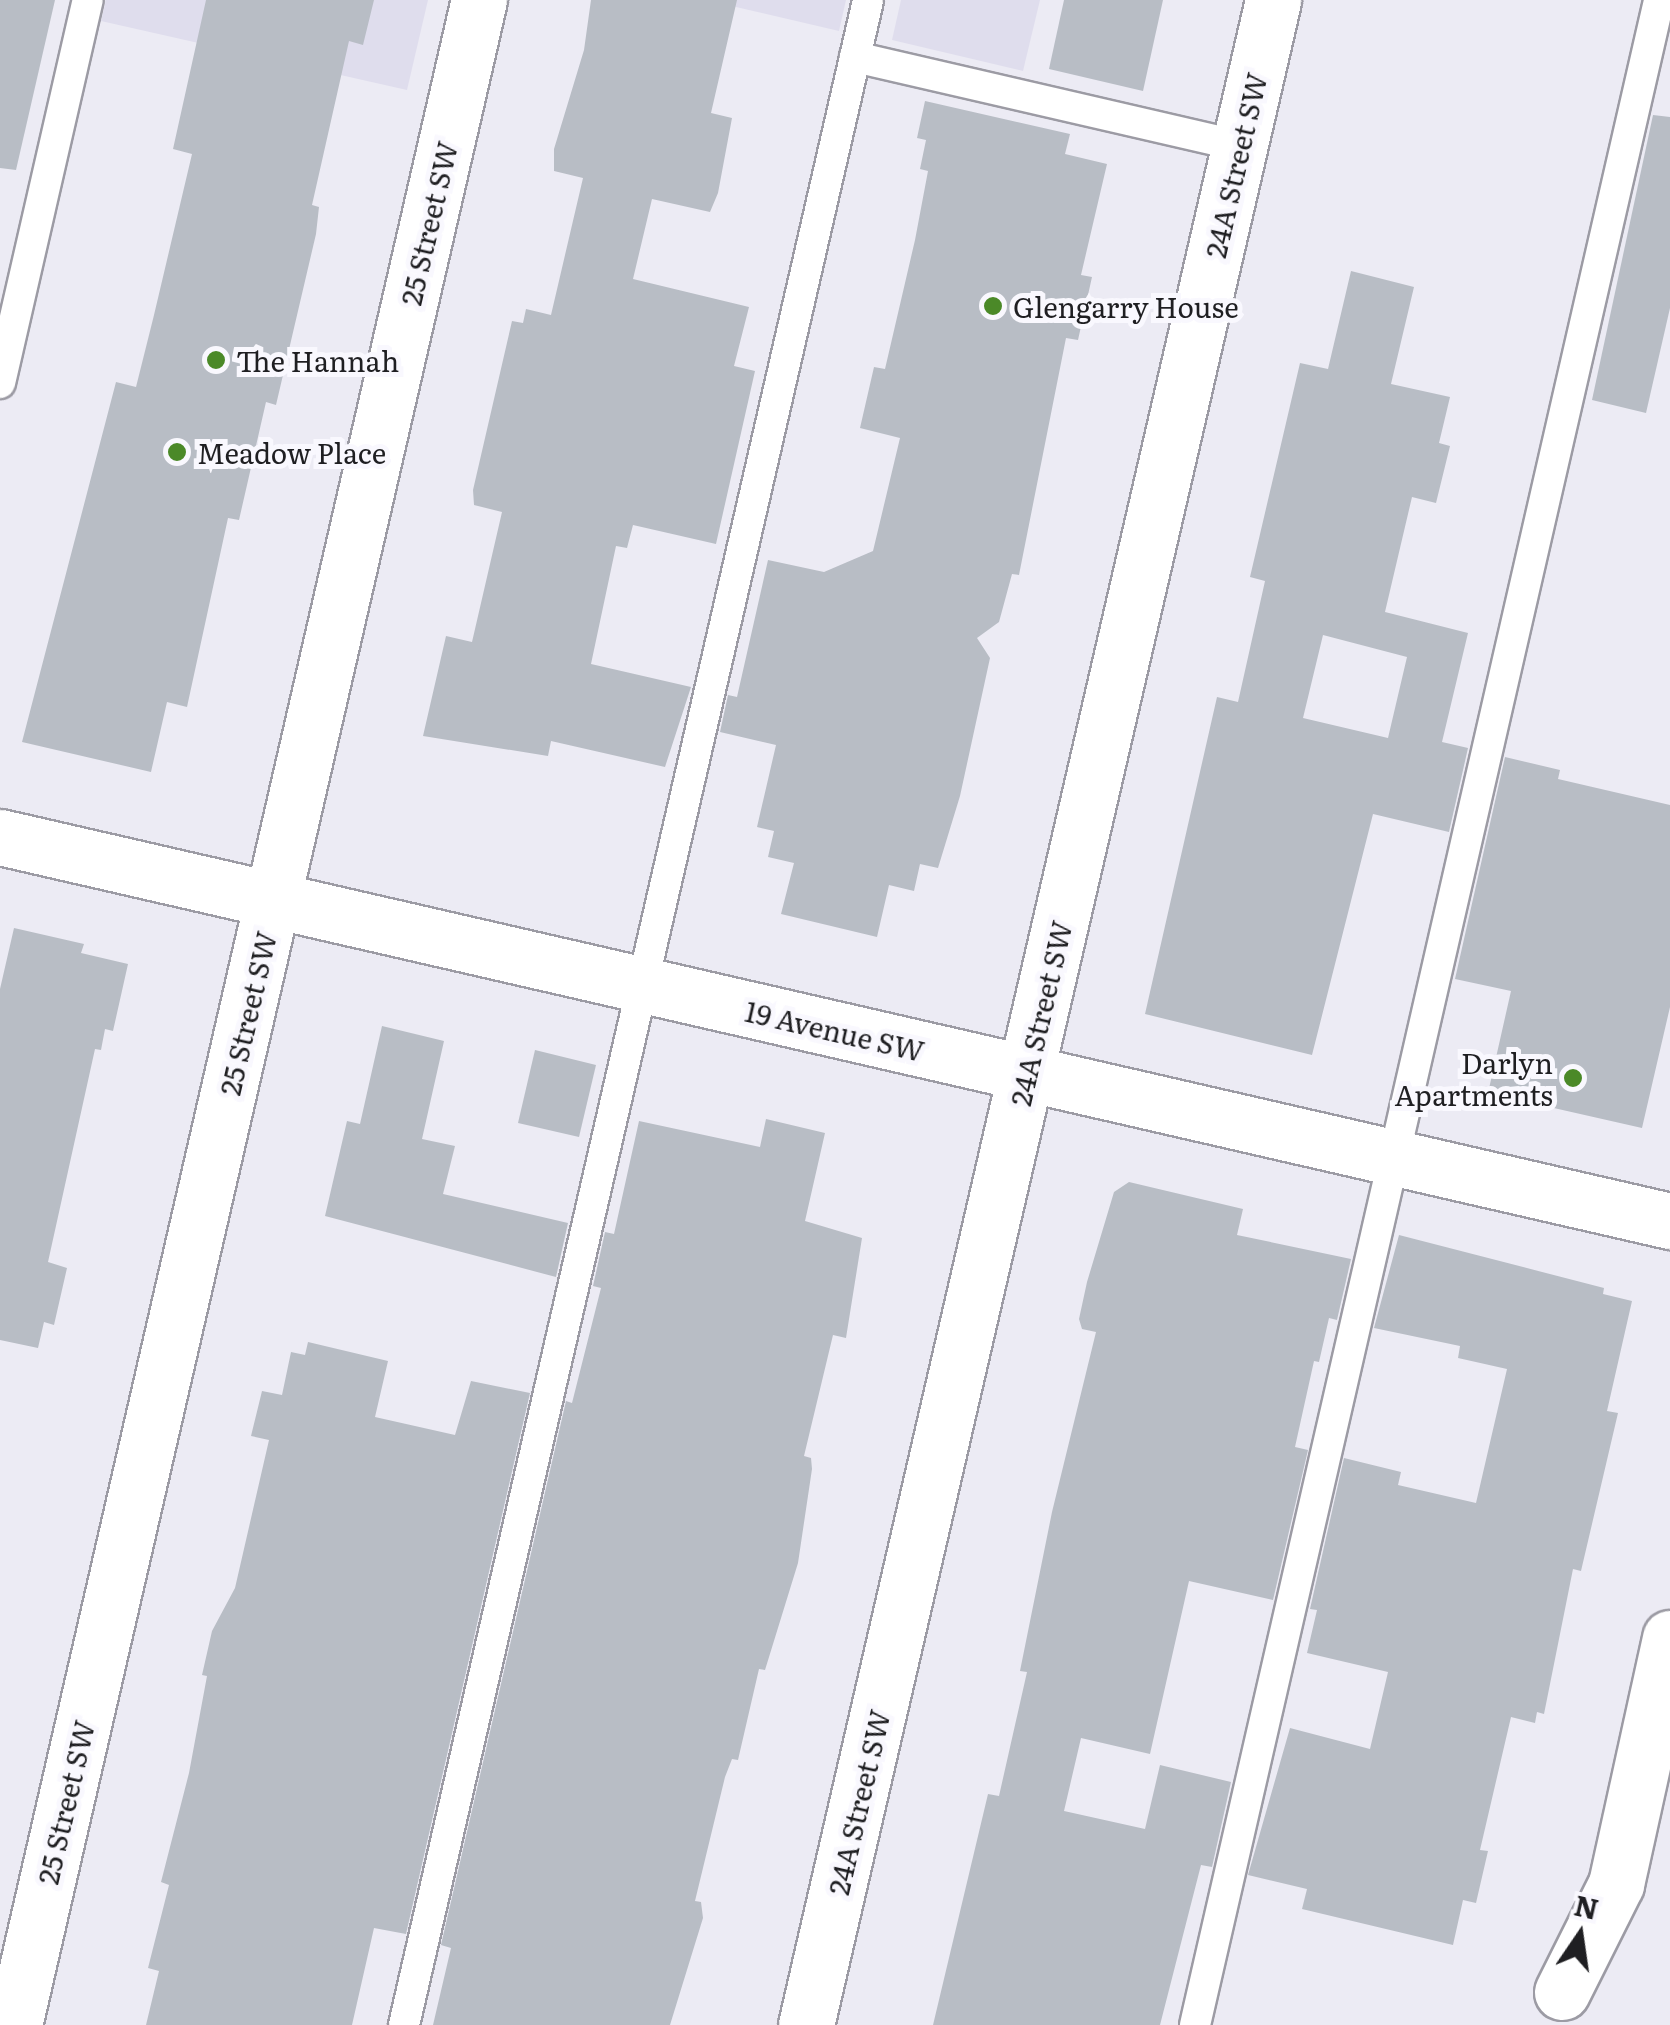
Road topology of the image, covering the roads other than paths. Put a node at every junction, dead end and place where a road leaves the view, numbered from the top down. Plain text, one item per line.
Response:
1 (88, 0) edge
2 (480, 0) edge
3 (868, 0) edge
4 (1273, 0) edge
5 (1659, 0) edge
6 (856, 57) junction
7 (1239, 146) junction
8 (0, 383) edge
9 (0, 837) edge
10 (272, 900) junction
11 (643, 984) junction
12 (1026, 1076) junction
13 (1396, 1162) junction
14 (1670, 1222) edge
15 (1670, 1638) edge
16 (1562, 1992) dead end
17 (14, 2025) edge
18 (404, 2025) edge
19 (806, 2025) edge
20 (1195, 2025) edge

1 - 8 lane
2 - 10 street, 25 Street SW
3 - 6 lane
4 - 7 street, 24A Street SW
5 - 13 lane
6 - 7 lane
6 - 11 lane
7 - 12 street, 24A Street SW
9 - 10 street, 19 Avenue SW
10 - 11 street, 19 Avenue SW
10 - 17 street, 25 Street SW
11 - 12 street, 19 Avenue SW
11 - 18 lane
12 - 13 street, 19 Avenue SW
12 - 19 street, 24A Street SW
13 - 14 street, 19 Avenue SW
13 - 20 lane
15 - 16 street

